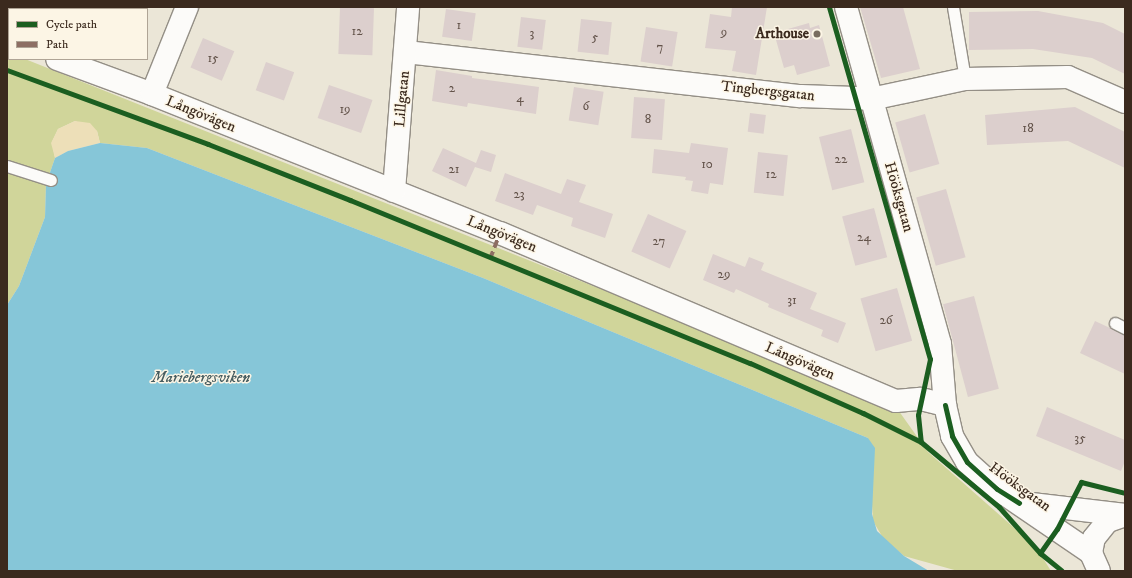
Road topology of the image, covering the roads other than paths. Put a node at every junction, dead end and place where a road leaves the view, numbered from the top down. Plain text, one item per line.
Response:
1 (187, 7) edge
2 (408, 7) edge
3 (846, 7) edge
4 (953, 7) edge
5 (406, 52) junction
6 (60, 60) edge
7 (965, 79) junction
8 (152, 94) junction
9 (871, 99) junction
10 (1125, 102) edge
11 (7, 166) edge
12 (51, 180) dead end
13 (394, 191) junction
14 (945, 405) junction
15 (1019, 503) junction
16 (1125, 515) edge
17 (1095, 562) edge

1 - 8 street
2 - 5 street, Lillgatan
3 - 9 street, Hööksgatan
4 - 7 lane
5 - 9 street, Tingbergsgatan
5 - 13 street, Lillgatan
6 - 8 street, Långövägen
7 - 9 street, Tingbergsgatan
7 - 10 street, Tingbergsgatan
8 - 13 street, Långövägen
9 - 14 street, Hööksgatan
11 - 12 lane
13 - 14 street, Långövägen
14 - 15 street, Hööksgatan
15 - 16 street, Hööksgatan
15 - 17 street, Hööksgatan
16 - 17 street

